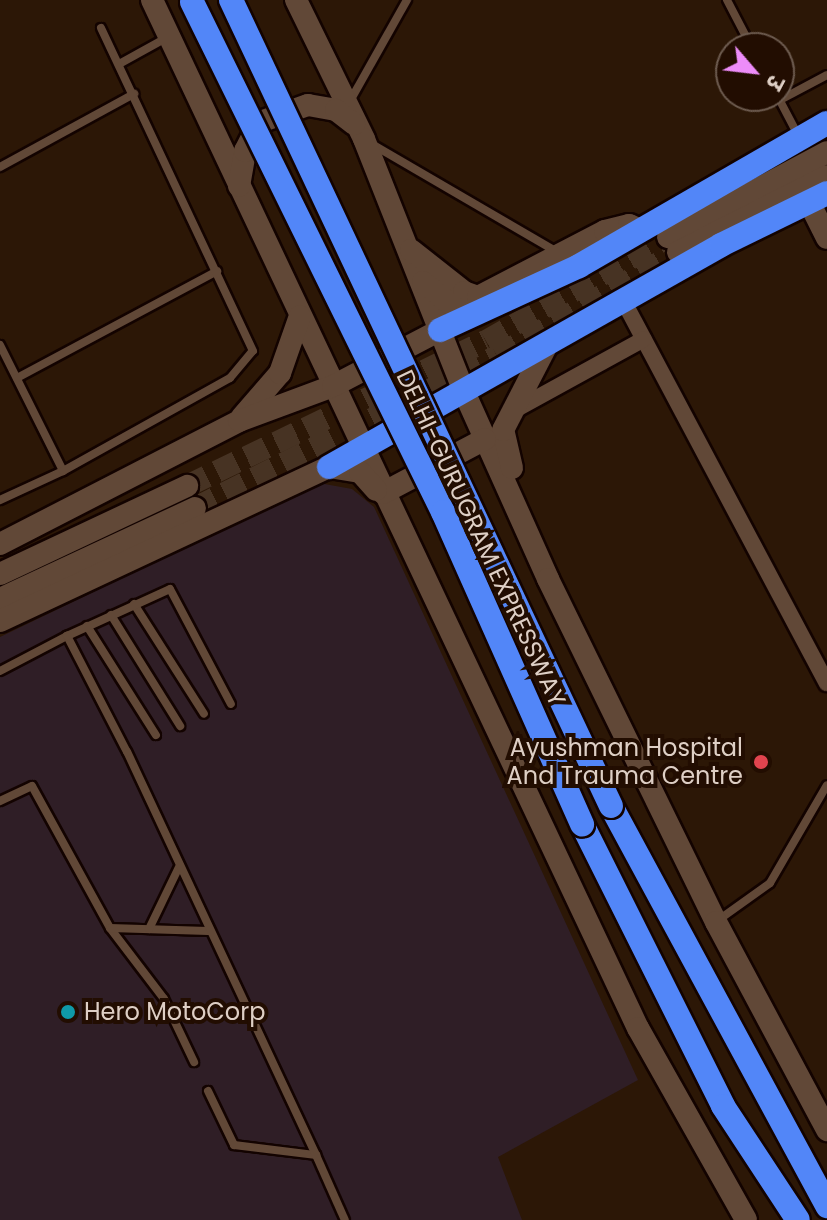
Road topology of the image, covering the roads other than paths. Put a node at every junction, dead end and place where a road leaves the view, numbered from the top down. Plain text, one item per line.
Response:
1 (152, 0) edge
2 (231, 0) edge
3 (296, 0) edge
4 (407, 0) edge
5 (727, 0) edge
6 (192, 1) edge
7 (101, 28) dead end
8 (744, 32) edge
9 (169, 37) junction
10 (119, 64) junction
11 (827, 75) edge
12 (795, 90) edge
13 (134, 94) junction
14 (347, 105) junction
15 (786, 112) edge
16 (827, 123) edge
17 (361, 133) junction
18 (799, 137) junction
19 (827, 152) edge
20 (0, 167) edge
21 (827, 176) edge
22 (239, 186) junction
23 (818, 197) edge
24 (641, 230) junction
25 (827, 238) edge
26 (404, 245) junction
27 (563, 256) junction
28 (217, 271) junction
29 (422, 281) junction
30 (623, 300) junction
31 (300, 316) junction
32 (467, 318) junction
33 (440, 330) junction
34 (644, 339) junction
35 (548, 343) junction
36 (0, 345) edge
37 (17, 378) junction
38 (333, 386) junction
39 (465, 394) junction
40 (508, 413) junction
41 (239, 421) junction
42 (485, 439) junction
43 (364, 451) junction
44 (329, 467) junction
45 (63, 471) junction
46 (187, 486) tunnel mouth
47 (0, 500) edge
48 (387, 500) junction
49 (195, 508) tunnel mouth
50 (0, 544) edge
51 (537, 553) junction
52 (0, 574) edge
53 (0, 599) edge
54 (134, 604) junction
55 (111, 615) junction
56 (0, 621) edge
57 (87, 626) junction
58 (67, 636) junction
59 (0, 671) edge
60 (827, 683) edge
61 (231, 704) dead end
62 (204, 714) dead end
63 (180, 726) dead end
64 (156, 735) dead end
65 (827, 785) edge
66 (0, 801) edge
67 (179, 867) junction
68 (716, 922) junction
69 (110, 928) junction
70 (149, 929) junction
71 (208, 931) junction
72 (194, 1062) dead end
73 (208, 1091) dead end
74 (827, 1130) edge
75 (316, 1155) junction
76 (827, 1206) edge
77 (345, 1220) edge
78 (746, 1220) edge
79 (798, 1220) edge

1 - 9 main road
2 - 76 highway, DELHI-GURUGRAM EXPRESSWAY, bridge
3 - 14 main road
4 - 14 lane
5 - 8 lane
6 - 79 highway, DELHI-GURUGRAM EXPRESSWAY, bridge
7 - 10 lane
9 - 10 lane
9 - 22 main road
10 - 13 lane
11 - 12 lane
13 - 20 lane
13 - 28 lane
14 - 17 main road
15 - 18 lane
16 - 18 highway
17 - 22 main road
17 - 26 main road
17 - 27 lane
18 - 24 highway
19 - 21 main road
22 - 31 main road
23 - 25 main road
23 - 30 highway
24 - 27 main road
24 - 32 highway
26 - 27 main road
26 - 29 main road
28 - 37 lane
28 - 45 lane
29 - 32 main road
29 - 33 main road
30 - 34 street
30 - 35 highway
31 - 38 main road
31 - 41 main road
32 - 33 highway
33 - 38 main road
33 - 39 main road
34 - 40 street
34 - 60 street
35 - 39 highway
35 - 40 main road
36 - 37 lane
37 - 45 lane
38 - 41 main road
38 - 43 main road
39 - 42 main road
39 - 43 highway
40 - 51 main road
41 - 50 main road
42 - 48 main road
42 - 51 main road
43 - 44 highway
43 - 48 main road
44 - 48 main road
44 - 56 main road
45 - 47 lane
46 - 52 main road
48 - 78 main road
49 - 53 main road
51 - 68 main road
54 - 55 lane
54 - 61 lane
54 - 62 lane
55 - 57 lane
55 - 63 lane
57 - 58 lane
57 - 64 lane
58 - 59 lane
58 - 67 lane
65 - 68 lane
66 - 69 lane
67 - 70 lane
67 - 71 lane
68 - 74 main road
69 - 70 lane
69 - 72 lane
70 - 71 lane
71 - 75 lane
73 - 75 lane
75 - 77 lane

